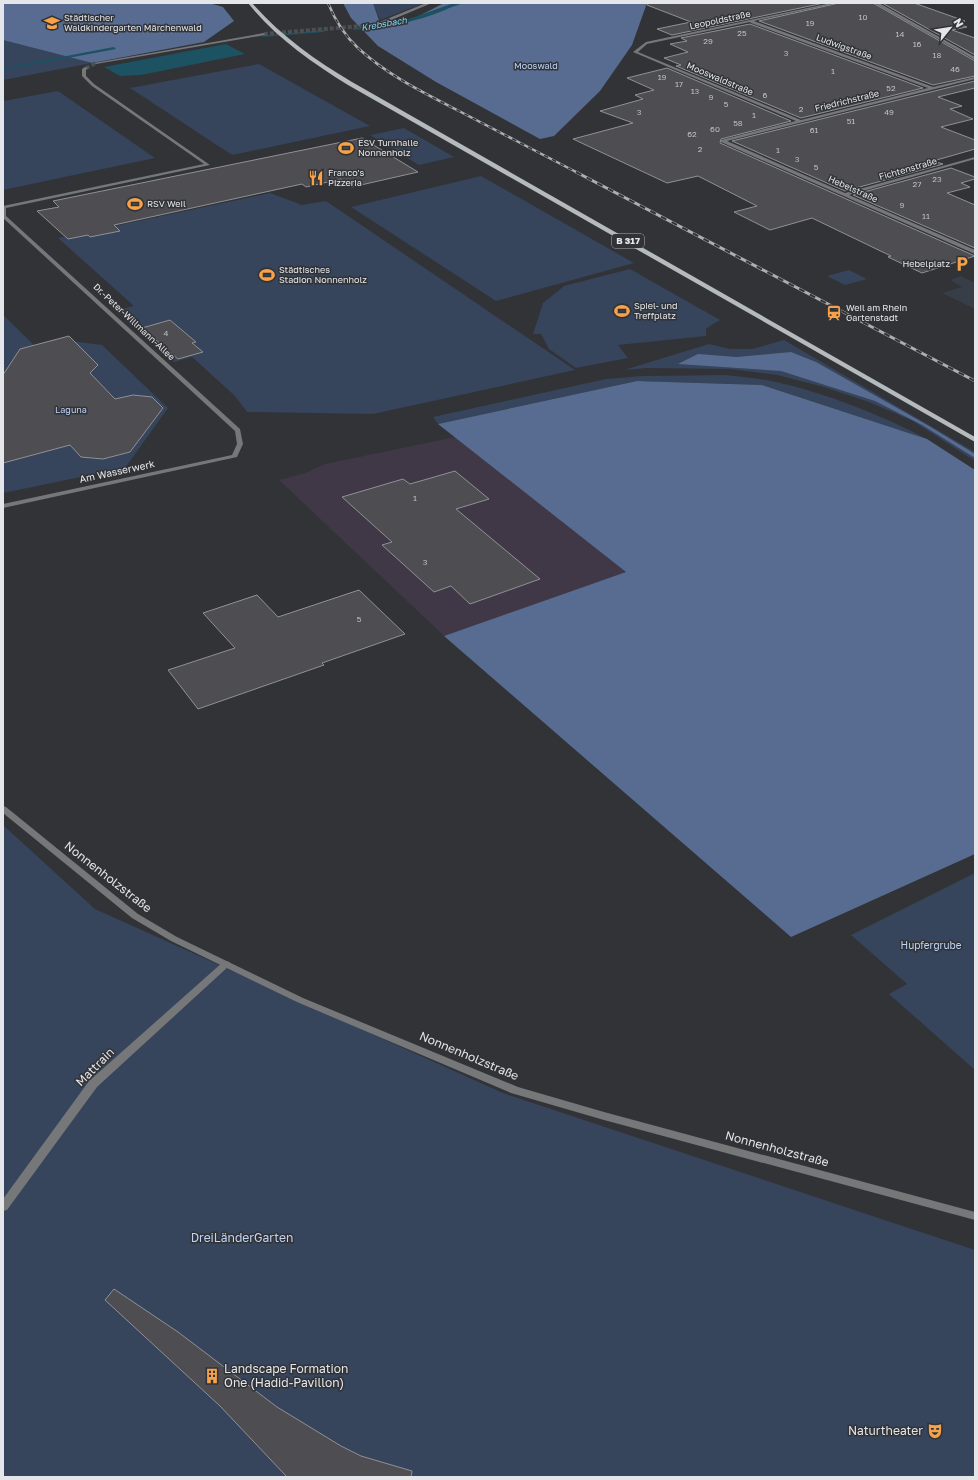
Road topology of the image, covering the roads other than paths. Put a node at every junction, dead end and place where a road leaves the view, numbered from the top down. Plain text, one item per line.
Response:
1 (250, 3) edge
2 (430, 3) edge
3 (836, 3) edge
4 (876, 3) edge
5 (752, 21) junction
6 (374, 25) tunnel mouth
7 (264, 34) tunnel mouth
8 (635, 52) joint
9 (975, 59) edge
10 (96, 64) tunnel mouth
11 (86, 68) dead end
12 (975, 78) edge
13 (932, 88) junction
14 (799, 121) junction
15 (723, 141) joint
16 (975, 158) edge
17 (846, 194) junction
18 (3, 207) edge
19 (975, 252) edge
20 (975, 440) edge
21 (235, 456) joint
22 (3, 506) edge
23 (3, 809) edge
24 (226, 964) junction
25 (3, 1207) edge
26 (975, 1216) edge

1 - 20 main road, B 317
2 - 6 street
3 - 5 street, Leopoldstraße
4 - 9 street
5 - 8 street, Leopoldstraße
5 - 13 street, Ludwigstraße
7 - 10 street
8 - 14 street, Mooswaldstraße
11 - 18 street, Dr.-Peter-Willmann-Allee
12 - 13 street, Friedrichstraße
13 - 14 street, Friedrichstraße
14 - 15 street, Friedrichstraße
15 - 17 street, Hebelstraße
16 - 17 street, Fichtenstraße
17 - 19 street, Hebelstraße
18 - 21 street, Dr.-Peter-Willmann-Allee
21 - 22 street, Am Wasserwerk
23 - 24 street, Nonnenholzstraße
24 - 25 street, Mattrain
24 - 26 street, Nonnenholzstraße

